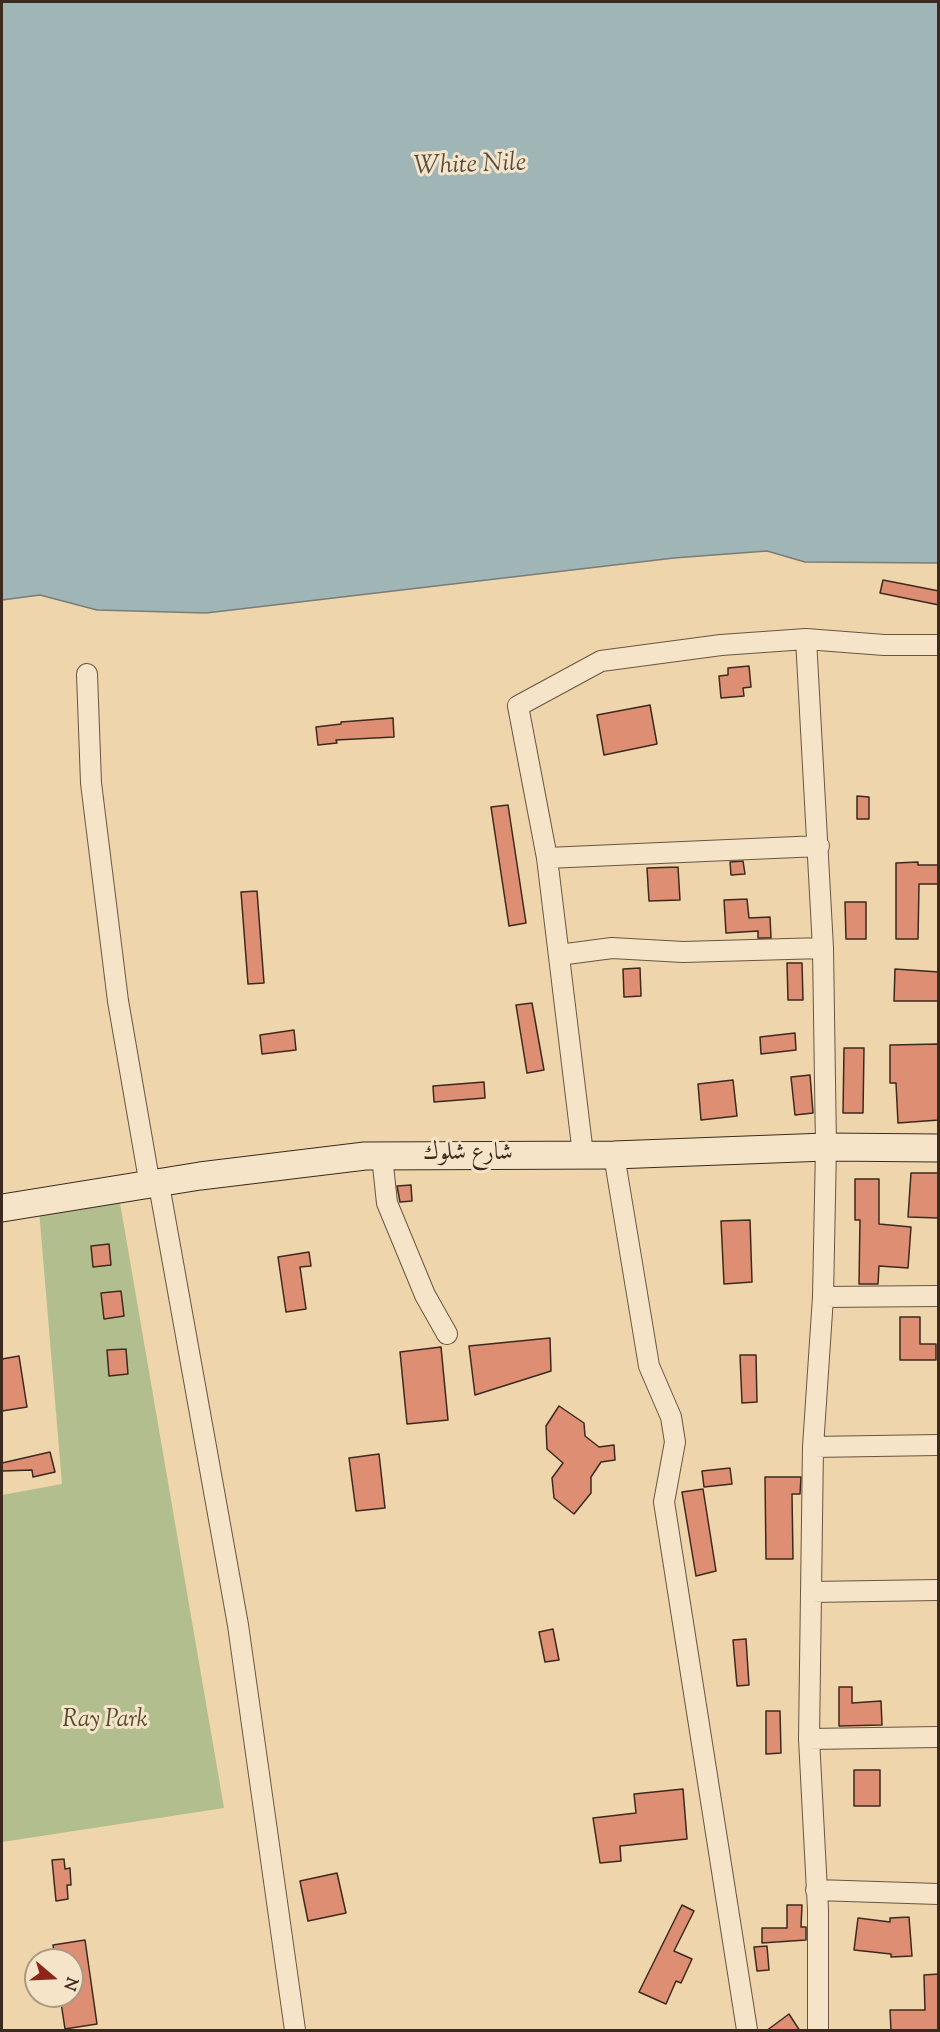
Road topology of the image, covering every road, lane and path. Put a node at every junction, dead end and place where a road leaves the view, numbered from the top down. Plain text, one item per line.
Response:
1 (806, 639) junction
2 (939, 645) edge
3 (87, 674) dead end
4 (819, 846) junction
5 (547, 858) junction
6 (823, 948) junction
7 (559, 955) junction
8 (826, 1147) junction
9 (939, 1148) edge
10 (583, 1154) junction
11 (614, 1155) junction
12 (382, 1156) junction
13 (159, 1185) junction
14 (2, 1208) edge
15 (939, 1296) edge
16 (823, 1297) junction
17 (447, 1334) dead end
18 (939, 1445) edge
19 (813, 1447) junction
20 (939, 1590) edge
21 (811, 1592) junction
22 (939, 1737) edge
23 (809, 1739) junction
24 (816, 1890) junction
25 (939, 1894) edge
26 (295, 2031) edge
27 (747, 2031) edge
28 (818, 2031) edge

1 - 2 street
1 - 4 street
1 - 5 street
3 - 13 street
4 - 5 street
4 - 6 street
5 - 7 street
6 - 7 street
6 - 8 street
7 - 10 street
8 - 9 street, شارع شلوك
8 - 11 street, شارع شلوك
8 - 16 street
10 - 11 street, شارع شلوك
10 - 12 street, شارع شلوك
11 - 27 street
12 - 13 street, شارع شلوك
12 - 17 street
13 - 14 street, شارع شلوك
13 - 26 street
15 - 16 street
16 - 19 street
18 - 19 street
19 - 21 street
20 - 21 street
21 - 23 street
22 - 23 street
23 - 24 street
24 - 25 street
24 - 28 street

